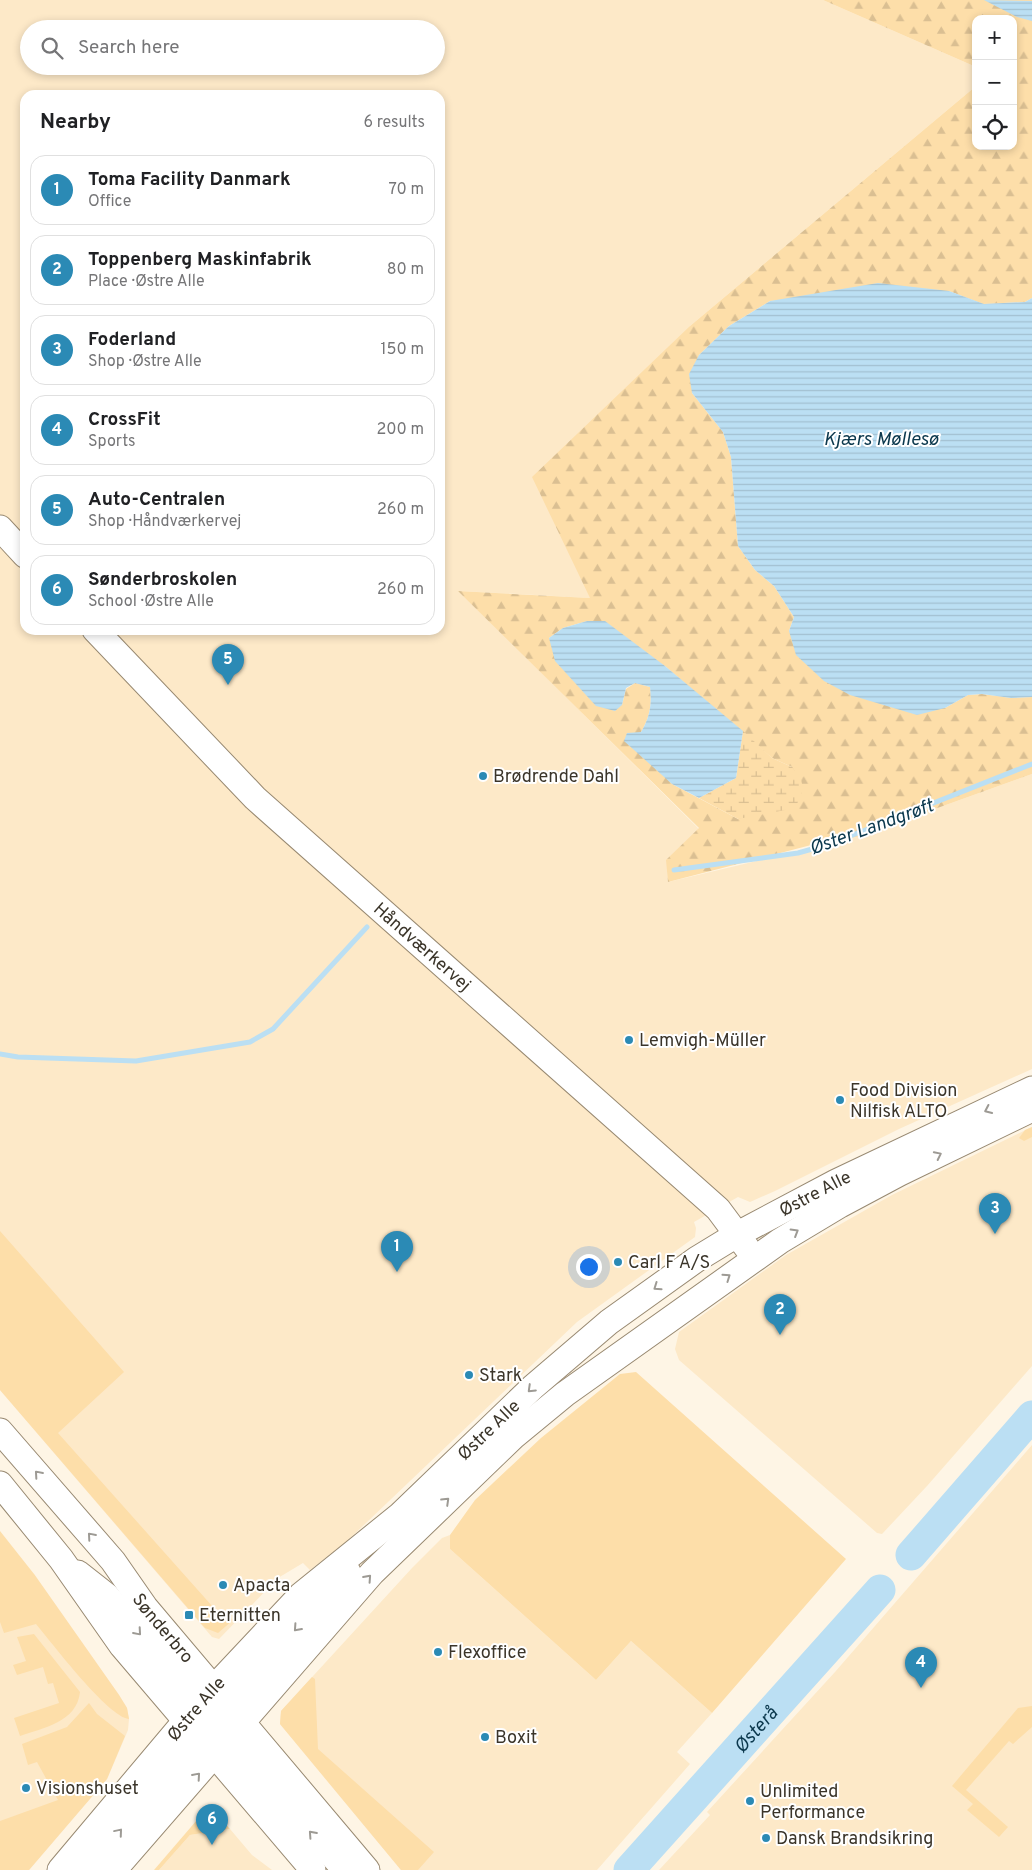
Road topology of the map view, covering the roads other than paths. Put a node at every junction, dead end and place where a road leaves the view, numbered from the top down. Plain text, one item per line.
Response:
1 (0, 528) edge
2 (20, 550) edge
3 (100, 635) edge
4 (1032, 1089) edge
5 (1032, 1109) edge
6 (738, 1234) junction
7 (754, 1258) junction
8 (0, 1430) edge
9 (0, 1484) edge
10 (215, 1722) junction
11 (60, 1870) edge
12 (88, 1870) edge
13 (114, 1870) edge
14 (313, 1870) edge
15 (345, 1870) edge
16 (367, 1870) edge

1 - 2 street
3 - 6 street, Håndværkervej
4 -> 6 street, Østre Alle
7 -> 5 street, Østre Alle
6 - 7 street, Håndværkervej
6 -> 10 street, Østre Alle
10 -> 7 street, Østre Alle
10 -> 8 street, Sønderbro
9 -> 10 street, Sønderbro
10 - 11 street, Østre Alle
12 -> 10 street
13 -> 10 street, Østre Alle
10 - 14 street, Sønderbro
15 -> 10 street
10 - 16 street, Sønderbro

